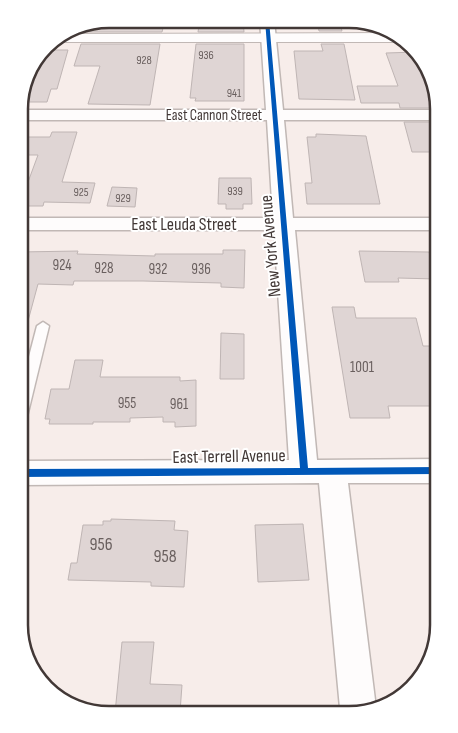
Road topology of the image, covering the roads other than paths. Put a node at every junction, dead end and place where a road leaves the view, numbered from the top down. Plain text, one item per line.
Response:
1 (267, 29) edge
2 (388, 37) edge
3 (68, 38) edge
4 (274, 114) junction
5 (28, 115) edge
6 (430, 115) edge
7 (28, 224) edge
8 (283, 224) junction
9 (430, 224) edge
10 (43, 326) dead end
11 (28, 385) edge
12 (318, 471) junction
13 (430, 471) edge
14 (28, 473) edge
15 (358, 705) edge

1 - 2 street
1 - 3 street
1 - 4 street, New York Avenue
4 - 5 street, East Cannon Street
4 - 6 street, East Cannon Street
4 - 8 street, New York Avenue
7 - 8 street, East Leuda Street
8 - 9 street, East Leuda Street
8 - 12 street, New York Avenue
10 - 11 lane
12 - 13 street, East Terrell Avenue
12 - 14 street, East Terrell Avenue
12 - 15 street, New York Avenue

